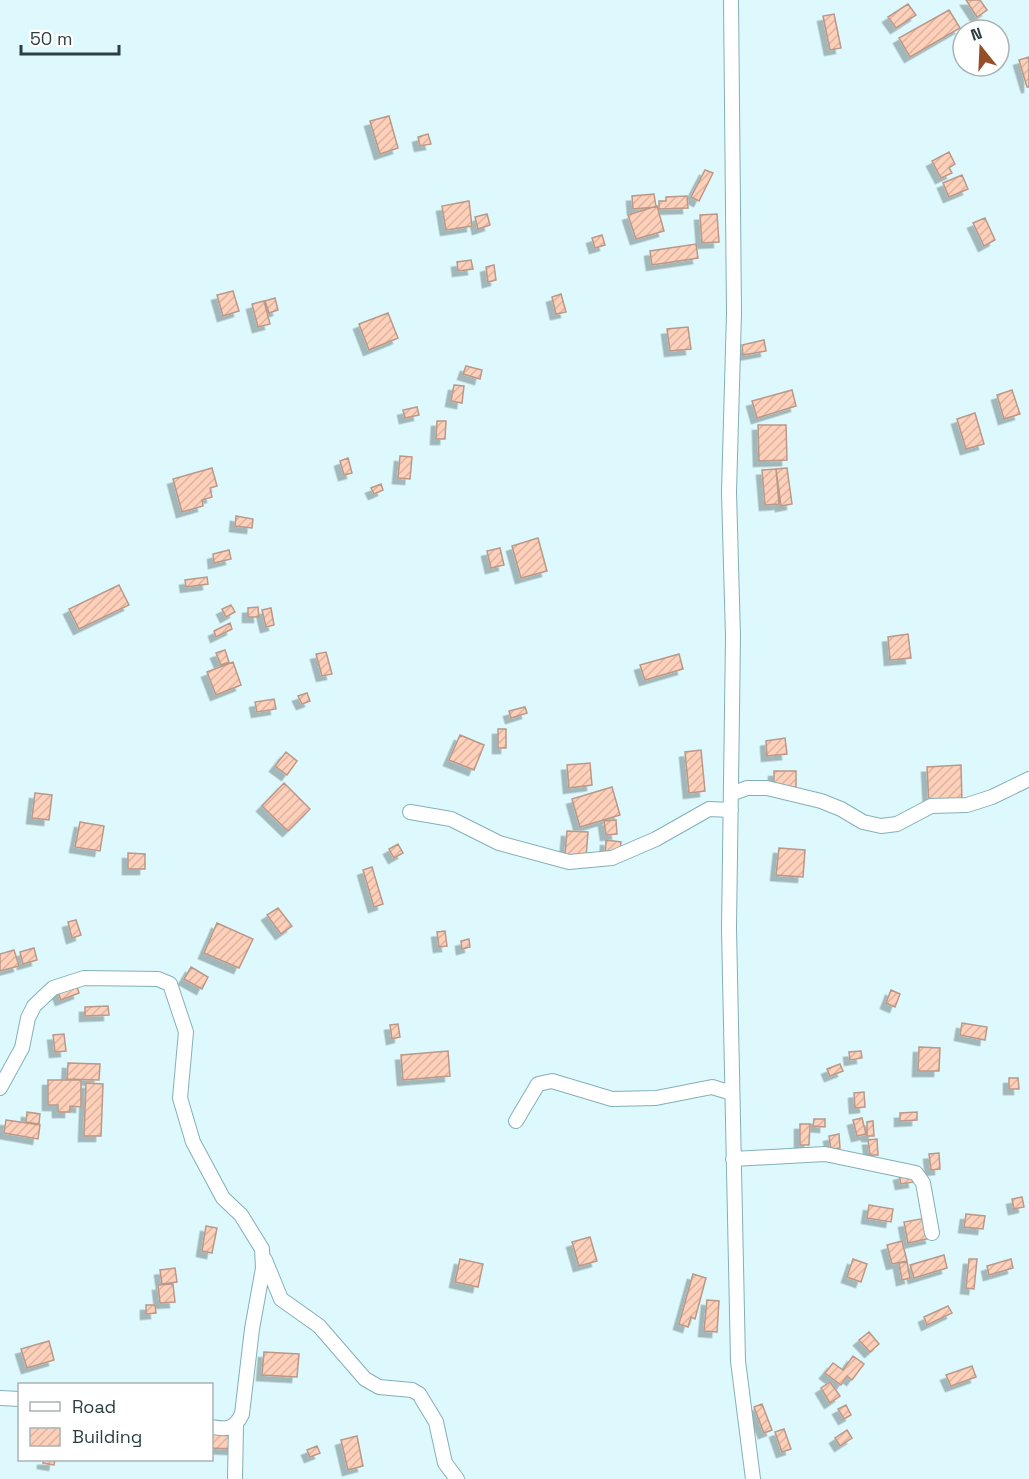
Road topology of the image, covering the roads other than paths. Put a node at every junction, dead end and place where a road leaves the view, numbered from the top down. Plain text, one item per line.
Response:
1 (731, 0) edge
2 (1029, 779) edge
3 (731, 794) junction
4 (730, 810) junction
5 (410, 812) dead end
6 (0, 1088) edge
7 (732, 1093) junction
8 (516, 1121) dead end
9 (733, 1159) junction
10 (932, 1233) dead end
11 (262, 1249) junction
12 (0, 1398) edge
13 (18, 1399) edge
14 (236, 1425) junction
15 (213, 1427) edge
16 (235, 1479) edge
17 (457, 1479) edge
18 (753, 1479) edge

1 - 3 street
2 - 3 street
3 - 4 street
4 - 5 street
4 - 7 street
6 - 11 street
7 - 8 street
7 - 9 street
9 - 10 street
9 - 18 street
11 - 14 street
11 - 17 street
12 - 13 street
14 - 15 street
14 - 16 street

